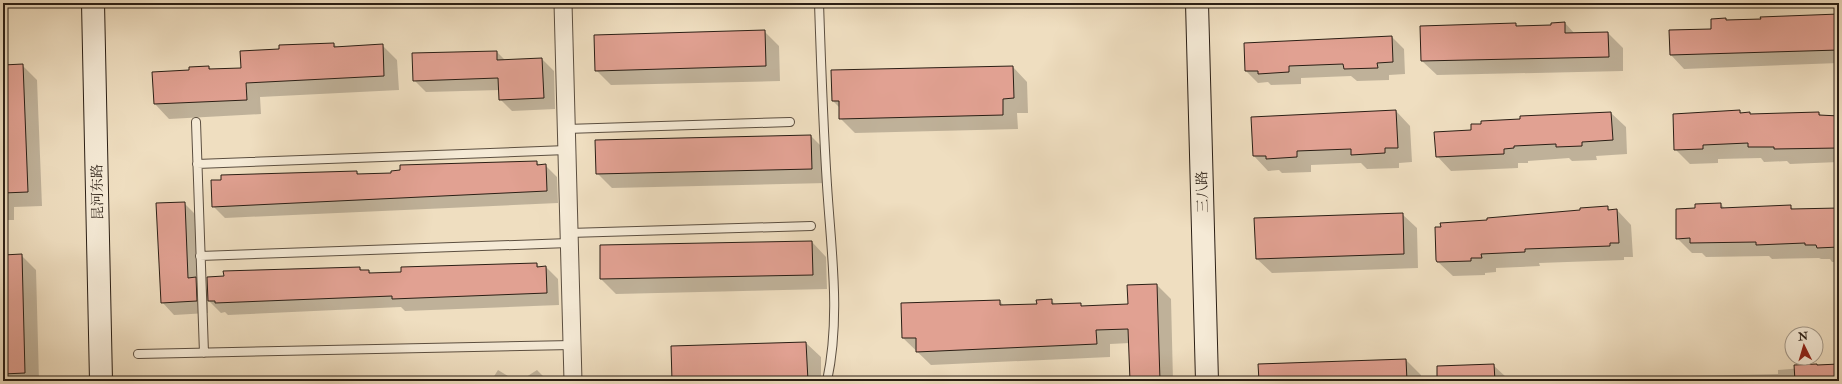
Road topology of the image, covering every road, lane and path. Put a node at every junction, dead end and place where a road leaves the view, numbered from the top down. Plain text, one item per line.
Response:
1 (93, 3) edge
2 (563, 3) edge
3 (819, 3) edge
4 (1197, 3) edge
5 (196, 122) dead end
6 (790, 122) dead end
7 (566, 129) junction
8 (567, 150) junction
9 (197, 164) junction
10 (811, 226) dead end
11 (569, 238) junction
12 (200, 256) junction
13 (572, 345) junction
14 (204, 353) junction
15 (138, 354) dead end
16 (101, 381) edge
17 (572, 381) edge
18 (827, 381) edge
19 (1207, 381) edge

1 - 16 street, 昆河东路
2 - 7 street
3 - 18 lane
4 - 19 street, 三八路
5 - 9 lane
6 - 7 lane
7 - 8 street
8 - 9 lane
8 - 11 street
9 - 12 lane
10 - 11 lane
11 - 12 lane
11 - 13 street
12 - 14 lane
13 - 14 lane
13 - 17 street
14 - 15 lane

